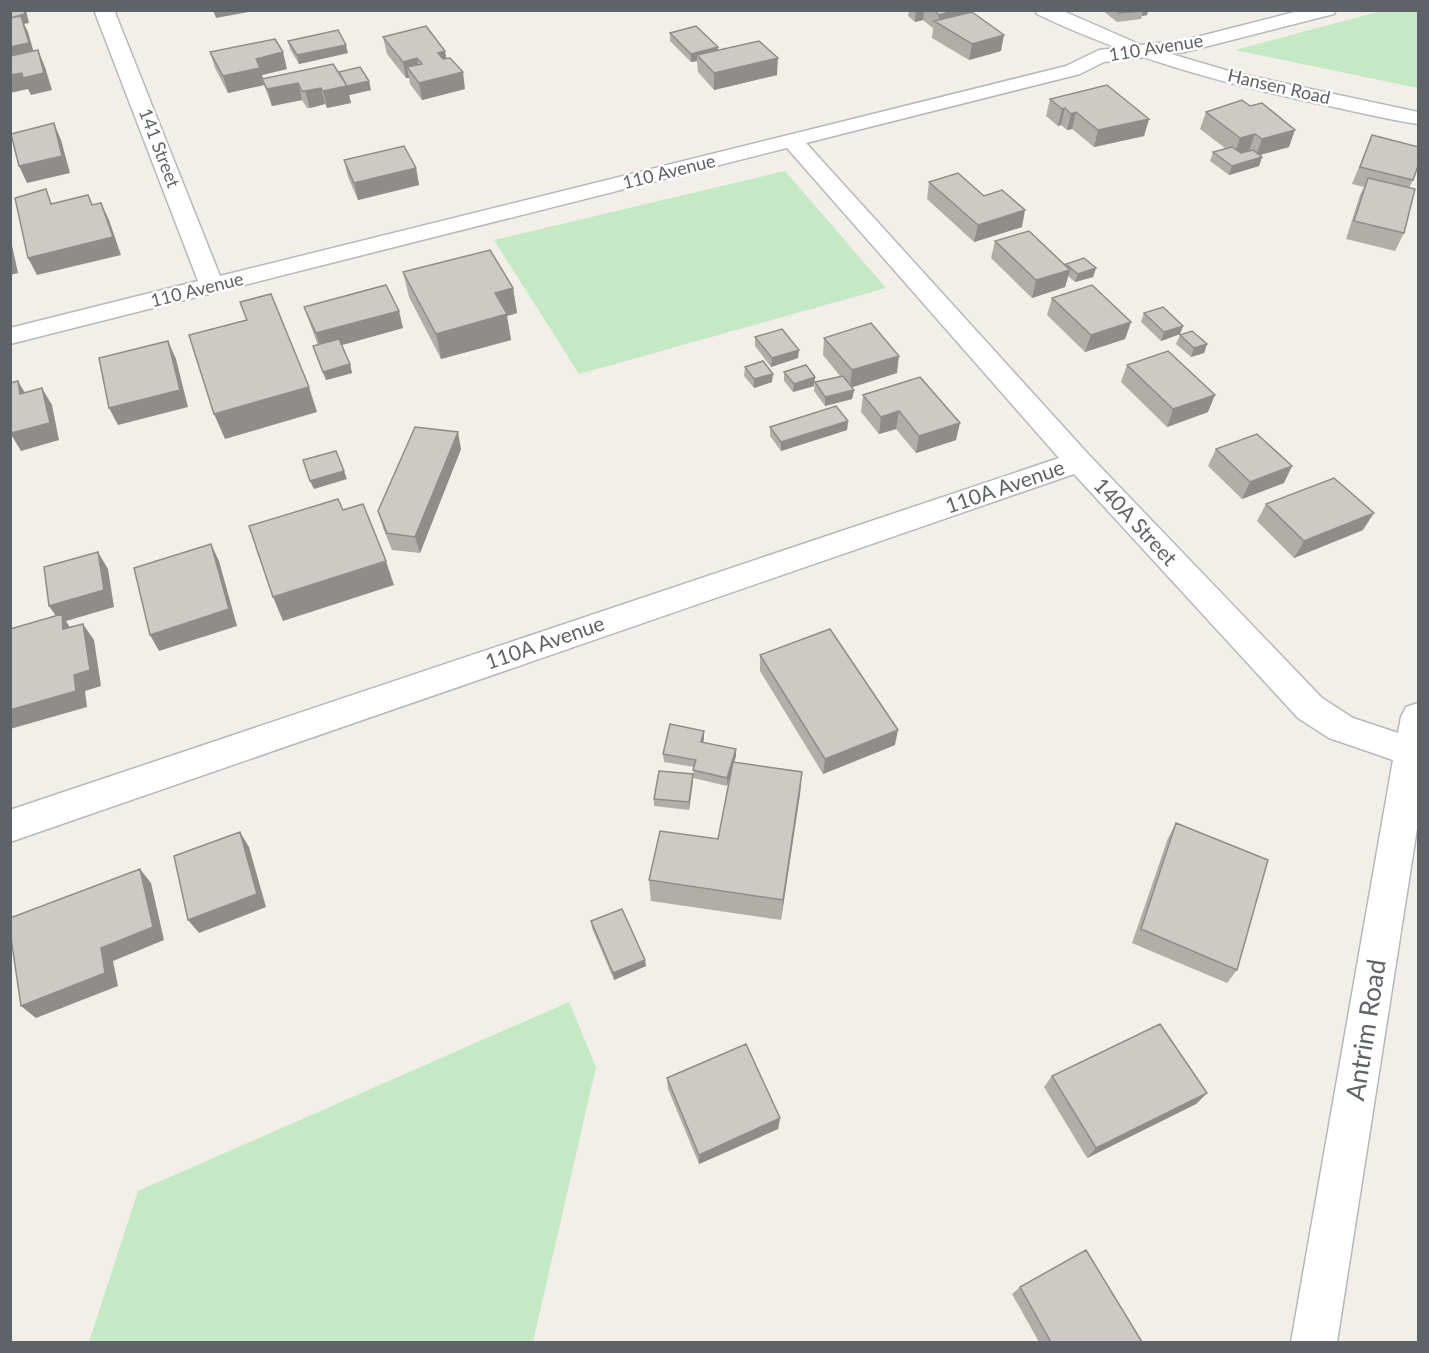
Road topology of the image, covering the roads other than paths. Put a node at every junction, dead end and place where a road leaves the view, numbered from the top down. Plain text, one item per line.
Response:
1 (105, 10) edge
2 (1044, 10) edge
3 (1327, 10) edge
4 (1141, 51) junction
5 (1419, 118) edge
6 (792, 141) junction
7 (212, 286) junction
8 (10, 336) edge
9 (1079, 462) junction
10 (1417, 741) edge
11 (10, 826) edge
12 (1314, 1342) edge

1 - 7 street, 141 Street
2 - 4 street, Hansen Road
3 - 4 street, 110 Avenue
4 - 5 street, Hansen Road
4 - 6 street, 110 Avenue
6 - 7 street, 110 Avenue
6 - 9 street, 140A Street
7 - 8 street, 110 Avenue
9 - 10 street, 140A Street
9 - 11 street, 110A Avenue
10 - 12 street, Antrim Road

